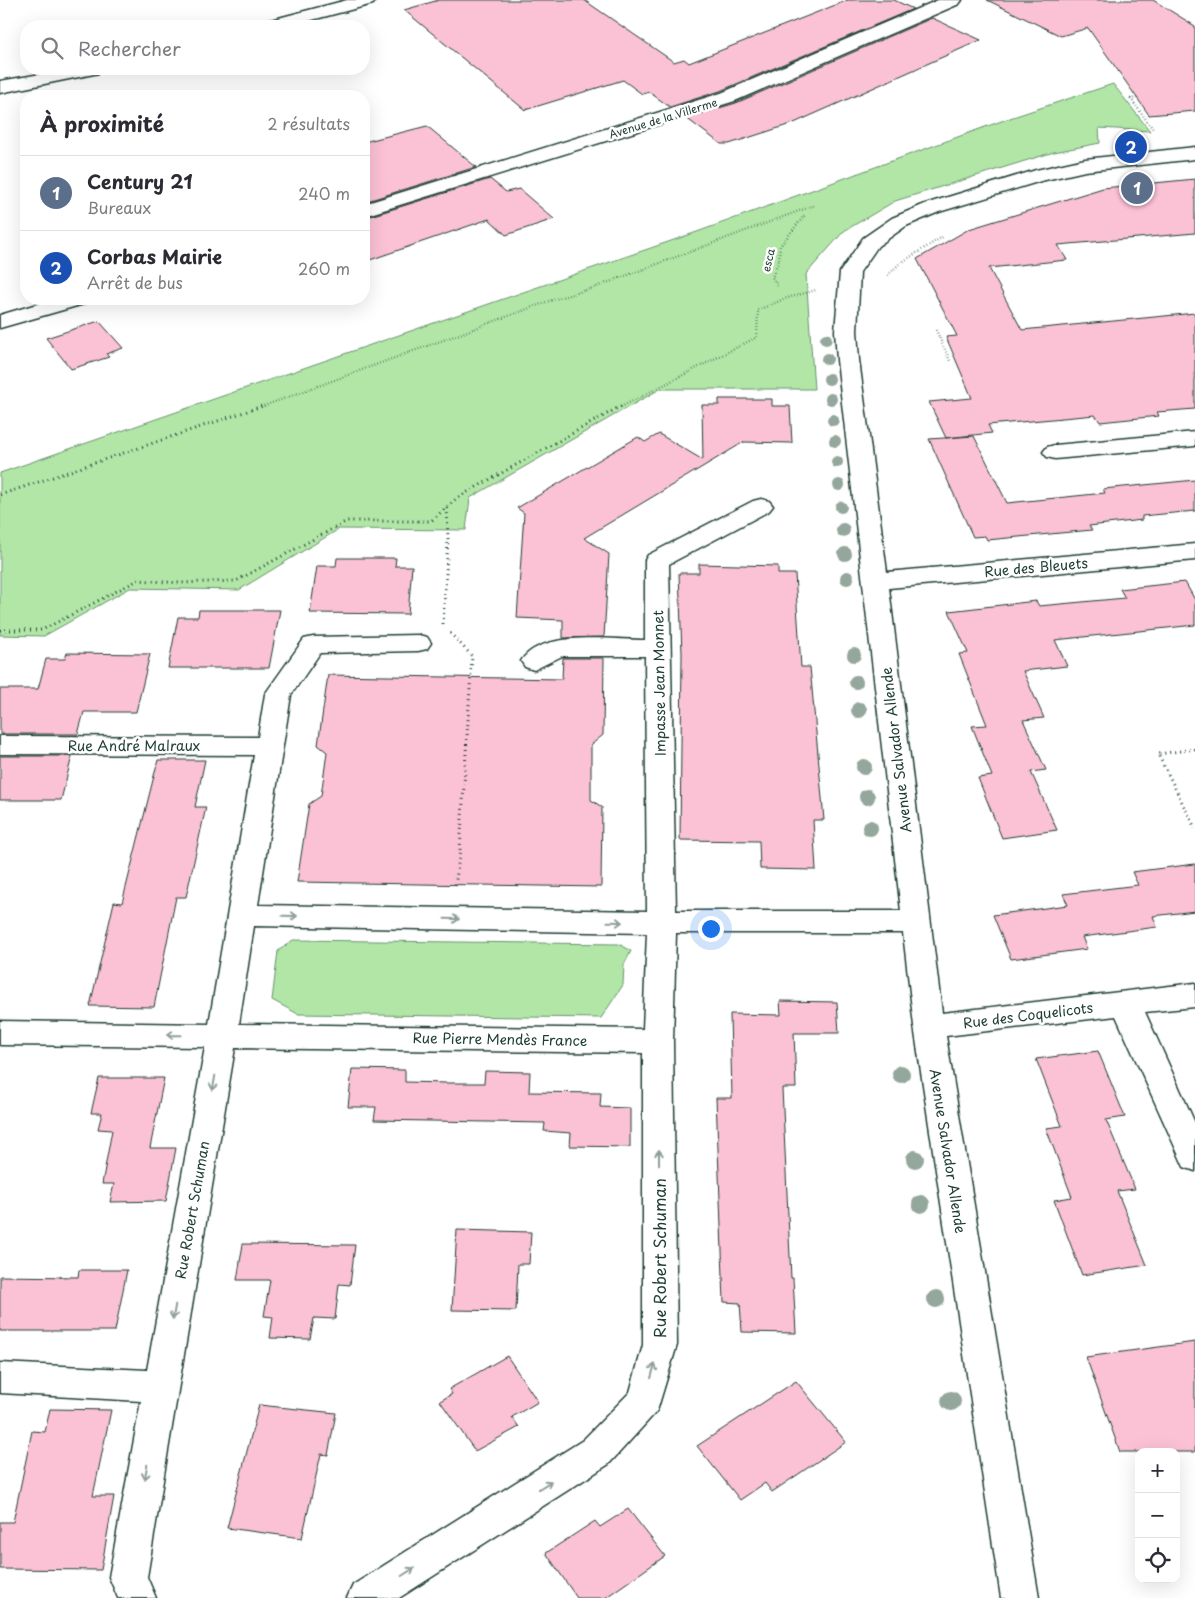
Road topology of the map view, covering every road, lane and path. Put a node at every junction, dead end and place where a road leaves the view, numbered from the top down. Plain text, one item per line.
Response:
1 (367, 0) edge
2 (953, 0) edge
3 (292, 20) edge
4 (67, 75) edge
5 (0, 86) edge
6 (1137, 98) dead end
7 (1146, 119) dead end
8 (1195, 153) edge
9 (814, 205) dead end
10 (370, 208) edge
11 (805, 215) dead end
12 (946, 235) dead end
13 (777, 286) dead end
14 (848, 288) junction
15 (56, 305) edge
16 (0, 322) edge
17 (936, 330) dead end
18 (950, 361) dead end
19 (1195, 439) edge
20 (1055, 452) dead end
21 (0, 494) edge
22 (761, 506) dead end
23 (447, 508) junction
24 (1195, 552) edge
25 (876, 582) junction
26 (443, 626) dead end
27 (0, 630) edge
28 (449, 632) dead end
29 (418, 643) dead end
30 (658, 648) junction
31 (534, 661) dead end
32 (0, 745) edge
33 (268, 746) junction
34 (1195, 750) edge
35 (1195, 828) edge
36 (241, 915) junction
37 (451, 919) junction
38 (662, 922) junction
39 (915, 922) junction
40 (1195, 995) edge
41 (1126, 1004) junction
42 (929, 1026) junction
43 (0, 1033) edge
44 (222, 1035) junction
45 (658, 1041) junction
46 (1195, 1158) edge
47 (0, 1378) edge
48 (161, 1386) junction
49 (137, 1598) edge
50 (366, 1598) edge
51 (1020, 1598) edge

1 - 3 street
2 - 10 street, Avenue de la Villerme
4 - 5 street
6 - 7 path
8 - 14 street, Avenue Salvador Allende
9 - 21 path
11 - 13 path, esca
12 - 14 path
14 - 23 path
14 - 25 street, Avenue Salvador Allende
15 - 16 street
17 - 18 path
19 - 20 street
22 - 30 street, Impasse Jean Monnet
23 - 26 path
23 - 27 path
24 - 25 street, Rue des Bleuets
25 - 39 street, Avenue Salvador Allende
28 - 37 path
29 - 33 street
30 - 31 street
30 - 38 street, Impasse Jean Monnet
32 - 33 street, Rue André Malraux
33 - 36 street
34 - 35 path
36 -> 37 street
36 - 44 street
37 -> 38 street
38 - 39 street
38 - 45 street
39 - 42 street, Avenue Salvador Allende
40 - 41 street, Rue des Coquelicots
41 - 42 street, Rue des Coquelicots
41 - 46 street
42 - 51 street, Avenue Salvador Allende
44 -> 43 street, Rue Pierre Mendès France
44 - 45 street, Rue Pierre Mendès France
44 -> 48 street, Rue Robert Schuman
50 -> 45 street, Rue Robert Schuman
47 - 48 street
48 -> 49 street, Rue Robert Schuman

